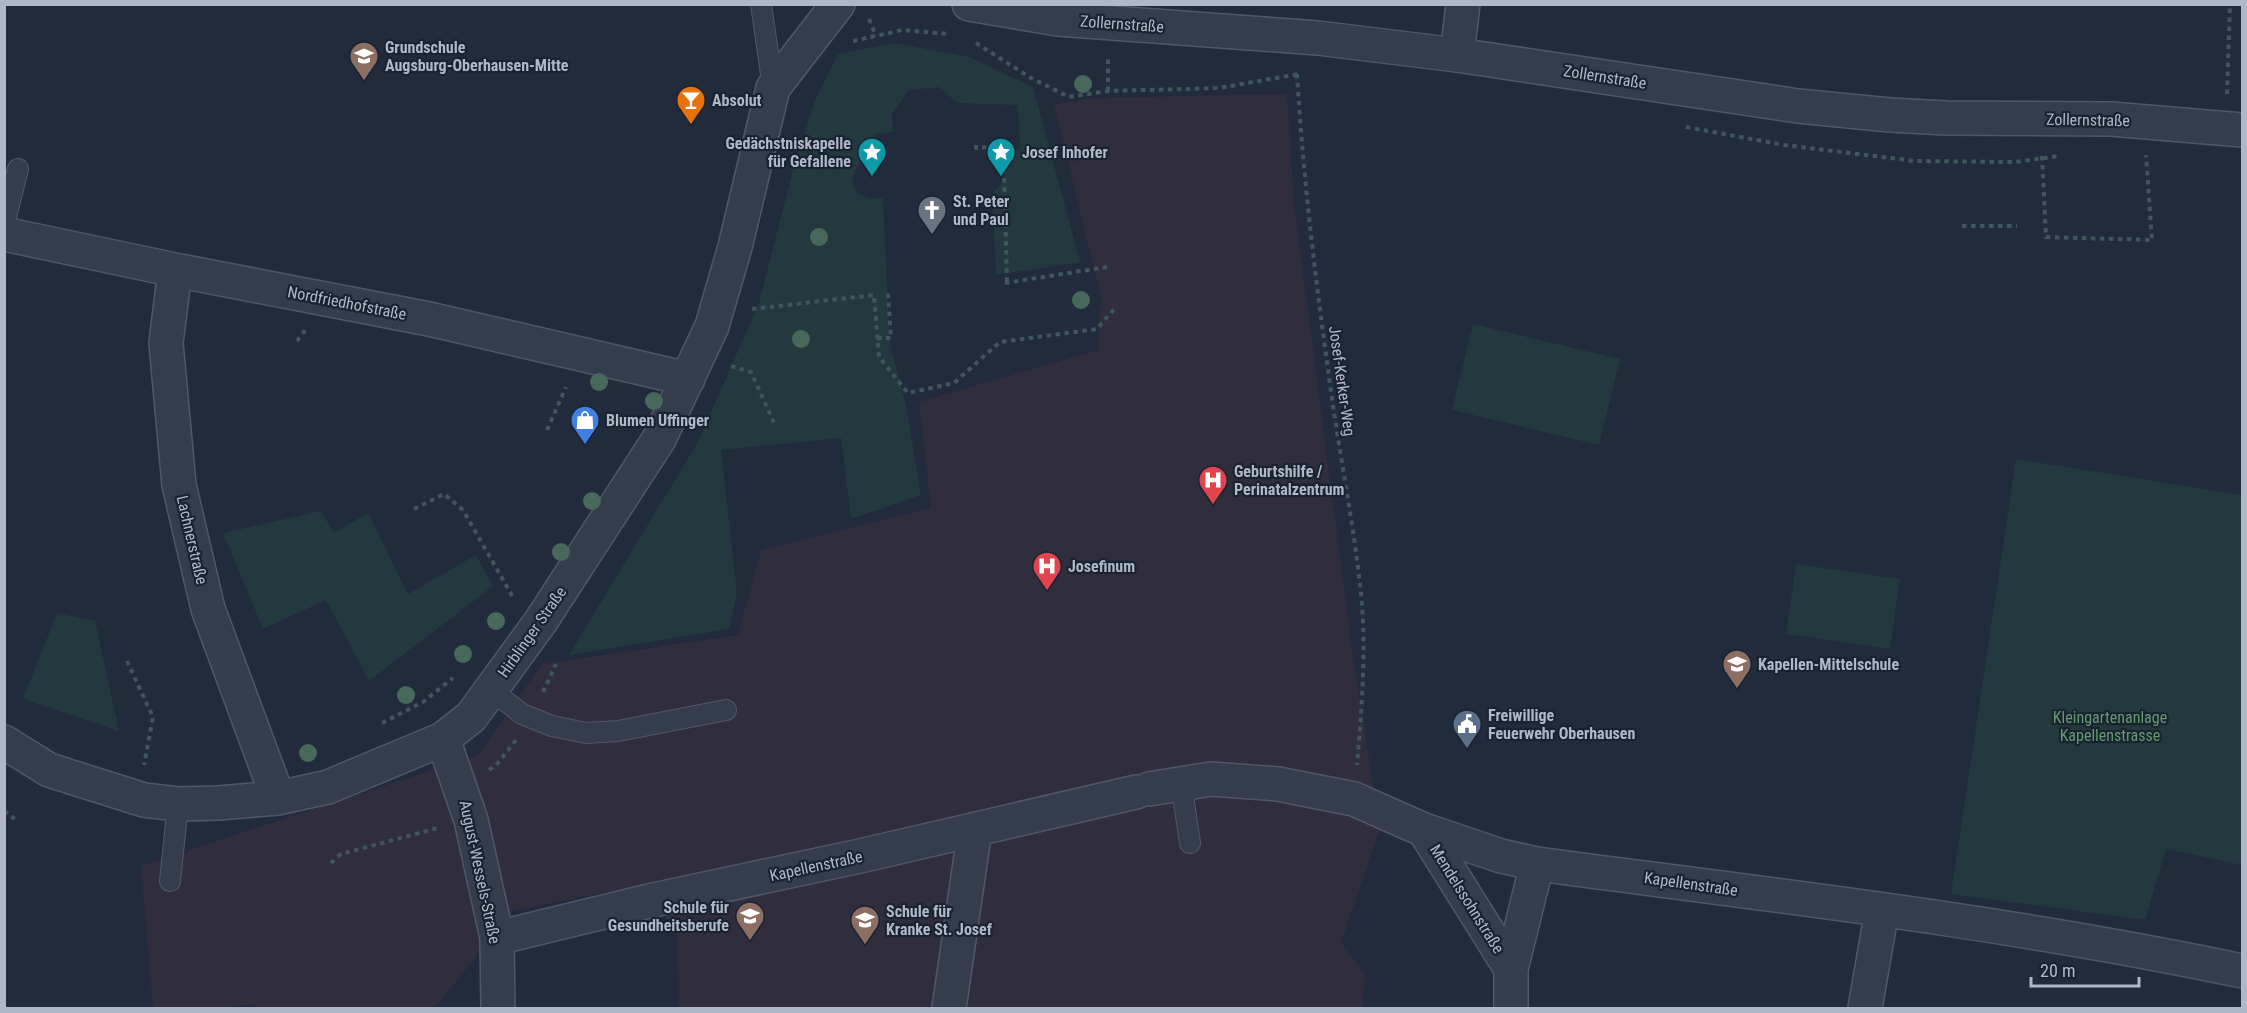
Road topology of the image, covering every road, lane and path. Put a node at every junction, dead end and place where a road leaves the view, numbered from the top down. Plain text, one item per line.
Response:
1 (761, 4) edge
2 (838, 4) edge
3 (969, 4) edge
4 (1463, 4) edge
5 (2230, 4) edge
6 (1060, 12) edge
7 (954, 35) dead end
8 (974, 42) dead end
9 (848, 43) dead end
10 (1457, 55) junction
11 (1297, 74) junction
12 (1308, 75) dead end
13 (773, 88) junction
14 (2041, 119) junction
15 (2143, 121) junction
16 (1683, 127) dead end
17 (2234, 129) edge
18 (976, 145) dead end
19 (2065, 156) dead end
20 (2042, 158) junction
21 (18, 169) dead end
22 (4, 225) edge
23 (1962, 226) dead end
24 (2017, 226) dead end
25 (4, 234) edge
26 (1107, 267) dead end
27 (175, 270) junction
28 (891, 293) dead end
29 (1117, 306) dead end
30 (716, 313) junction
31 (877, 338) junction
32 (581, 354) junction
33 (732, 355) dead end
34 (688, 379) junction
35 (776, 424) dead end
36 (547, 430) dead end
37 (414, 509) dead end
38 (522, 592) dead end
39 (559, 656) dead end
40 (127, 661) dead end
41 (461, 671) dead end
42 (491, 690) junction
43 (542, 695) dead end
44 (726, 710) dead end
45 (374, 727) dead end
46 (523, 732) dead end
47 (443, 739) junction
48 (4, 742) edge
49 (1181, 782) junction
50 (138, 798) junction
51 (278, 798) junction
52 (1354, 799) junction
53 (178, 804) junction
54 (466, 805) junction
55 (4, 811) edge
56 (15, 819) dead end
57 (975, 830) junction
58 (1424, 830) junction
59 (1190, 843) dead end
60 (331, 863) dead end
61 (1537, 864) junction
62 (170, 881) dead end
63 (1882, 910) junction
64 (497, 938) junction
65 (1511, 969) junction
66 (2242, 971) edge
67 (496, 1008) edge
68 (949, 1008) edge
69 (1511, 1008) edge
70 (1865, 1008) edge

1 - 13 lane, Hirblinger Straße
2 - 13 street, Hirblinger Straße
3 - 6 street, Zollernstraße
4 - 10 street
5 - 17 path
6 - 10 street, Zollernstraße
7 - 9 path
8 - 11 path
10 - 14 street, Zollernstraße
11 - 12 path
11 - 52 path, Josef-Kerker-Weg
13 - 30 street, Hirblinger Straße
14 - 15 street, Zollernstraße
14 - 20 path
15 - 17 street, Zollernstraße
15 - 20 path
16 - 20 path
18 - 26 path
19 - 20 path
21 - 22 lane
23 - 24 path
25 - 27 street, Nordfriedhofstraße
27 - 32 street, Nordfriedhofstraße
27 - 51 street, Lachnerstraße
28 - 31 path
29 - 31 path
30 - 31 path
30 - 34 street, Hirblinger Straße
32 - 34 street, Nordfriedhofstraße
32 - 36 path
33 - 35 path
34 - 42 street, Hirblinger Straße
37 - 38 path
39 - 43 path
40 - 50 path
41 - 45 path
42 - 44 lane
42 - 47 street, Hirblinger Straße
46 - 54 path
47 - 51 street, Hirblinger Straße
47 - 54 street, August-Wessels-Straße
48 - 50 street, Hirblinger Straße
49 - 52 street, Kapellenstraße
49 - 57 street, Kapellenstraße
49 - 59 lane
50 - 53 street, Hirblinger Straße
51 - 53 street, Hirblinger Straße
52 - 58 street, Kapellenstraße
53 - 62 lane
54 - 60 path
54 - 64 street, August-Wessels-Straße
55 - 56 path
57 - 64 street, Kapellenstraße
57 - 68 street
58 - 61 street, Kapellenstraße
58 - 65 street, Mendelssohnstraße
61 - 63 street, Kapellenstraße
61 - 65 street, Mendelssohnstraße
63 - 66 street, Kapellenstraße
63 - 70 street
64 - 67 street, August-Wessels-Straße
65 - 69 street, Mendelssohnstraße

